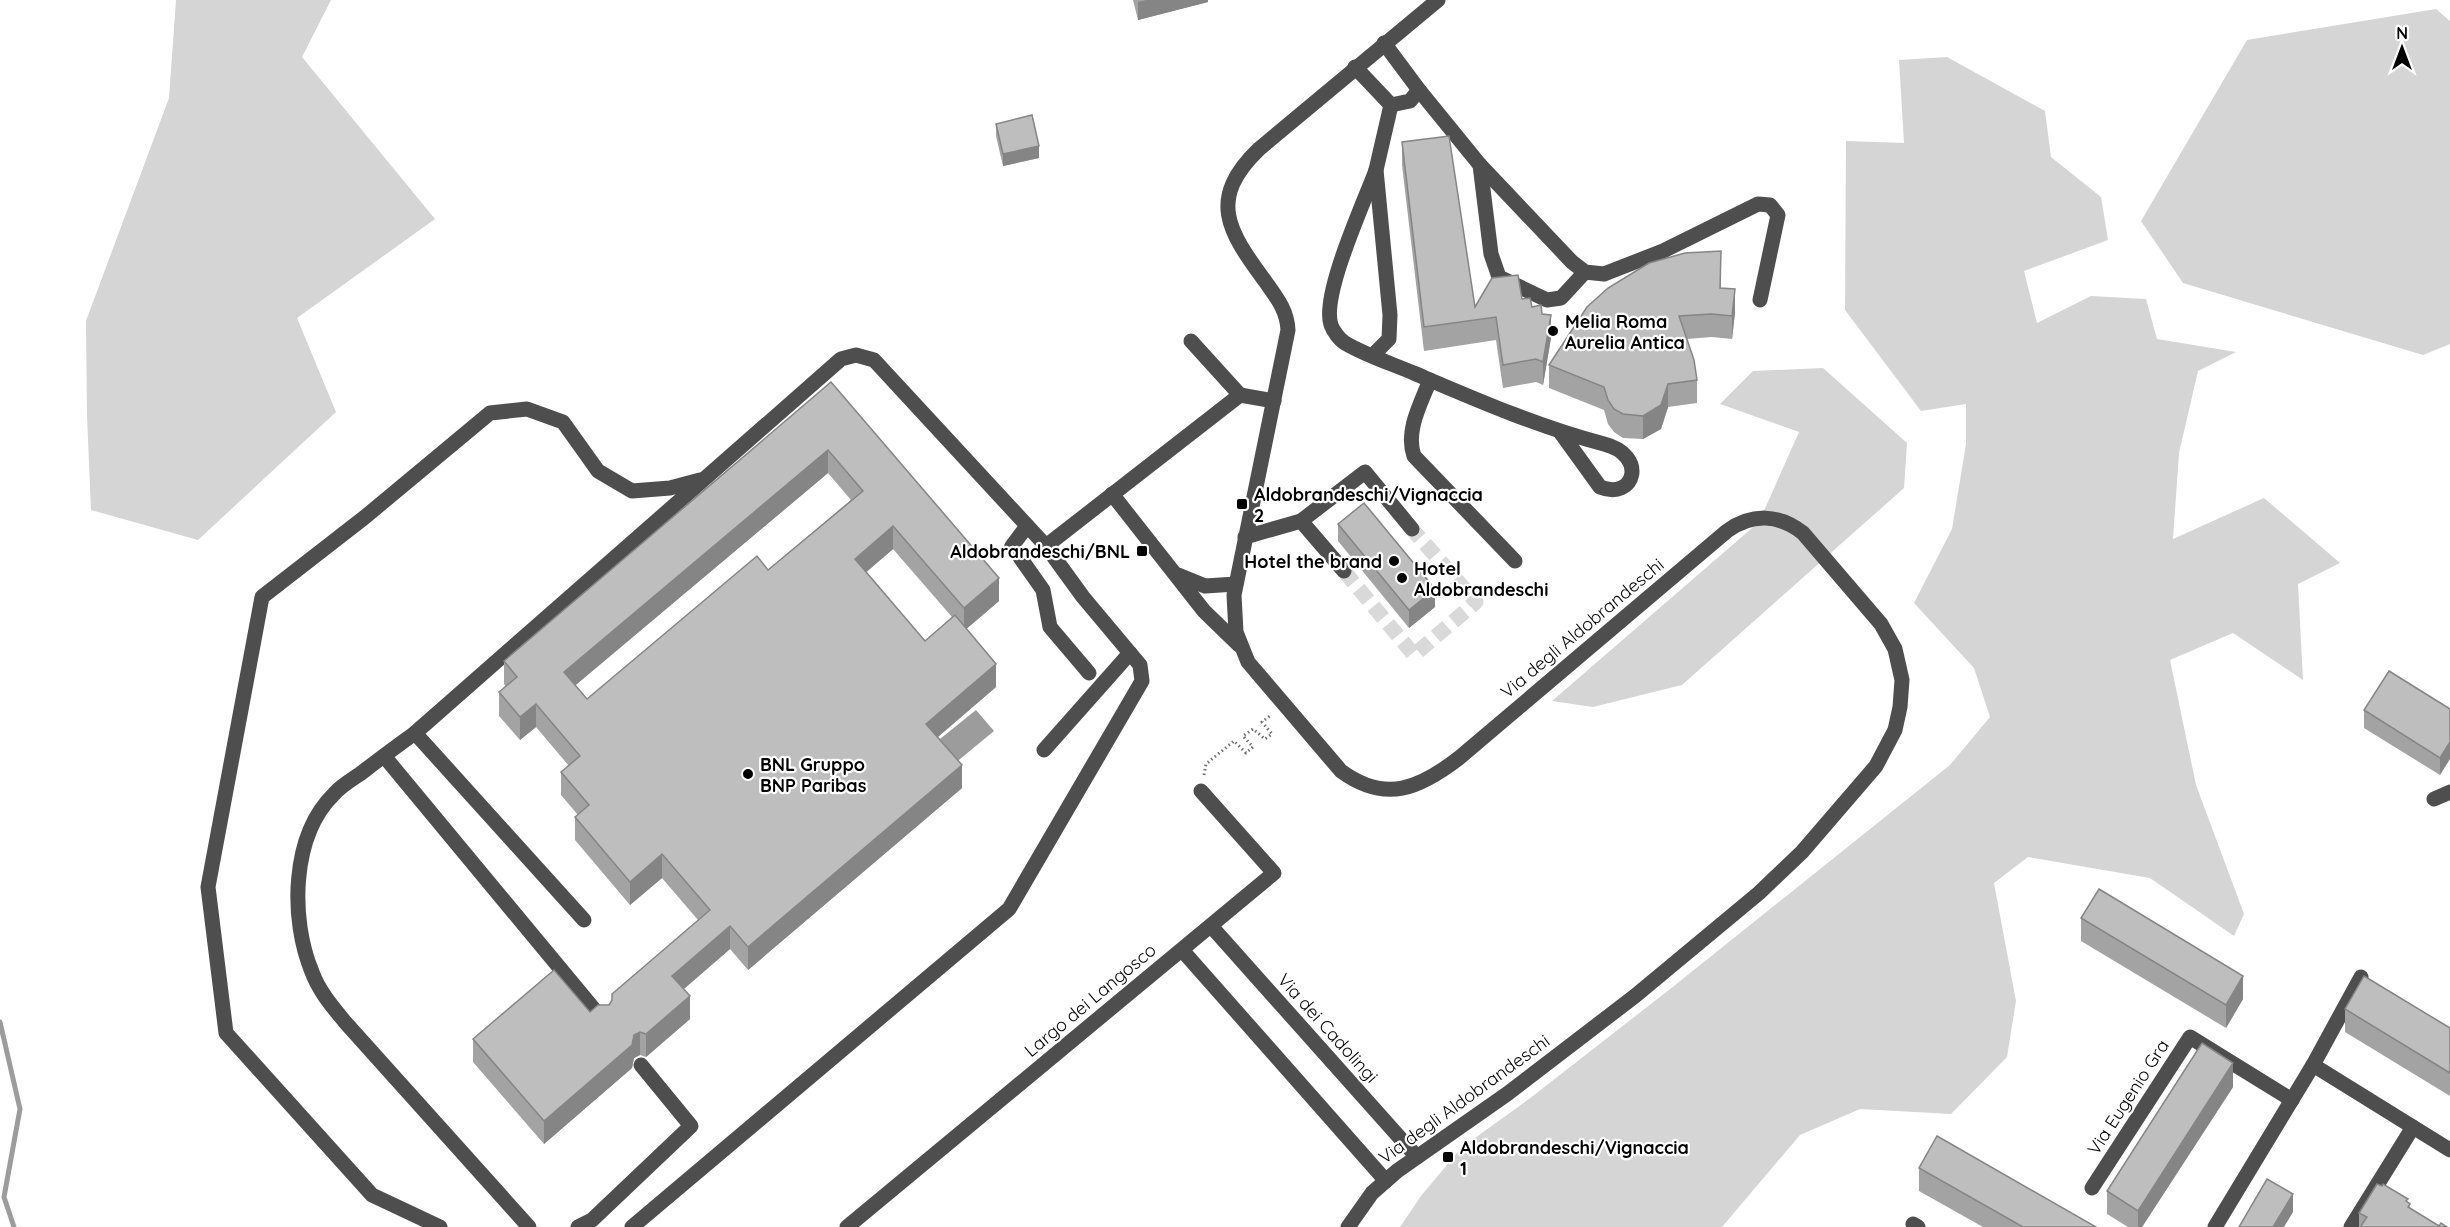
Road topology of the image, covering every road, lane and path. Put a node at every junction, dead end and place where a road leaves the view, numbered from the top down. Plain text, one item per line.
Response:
1 (1438, 0) edge
2 (1384, 42) junction
3 (1355, 67) junction
4 (1419, 90) junction
5 (1391, 105) junction
6 (1480, 165) junction
7 (1376, 170) junction
8 (1585, 272) junction
9 (1760, 300) dead end
10 (1191, 341) dead end
11 (1372, 355) junction
12 (1430, 380) junction
13 (1240, 395) junction
14 (1274, 401) junction
15 (1561, 433) junction
16 (705, 478) junction
17 (1112, 494) junction
18 (1301, 521) junction
19 (1027, 526) junction
20 (1412, 529) tunnel mouth
21 (1245, 537) junction
22 (1046, 546) junction
23 (1515, 561) dead end
24 (1344, 571) tunnel mouth
25 (1178, 575) junction
26 (1236, 584) junction
27 (1241, 647) junction
28 (1130, 653) junction
29 (1089, 673) dead end
30 (1283, 703) junction
31 (415, 733) junction
32 (1044, 750) dead end
33 (384, 756) junction
34 (1206, 764) dead end
35 (1201, 791) dead end
36 (2450, 792) edge
37 (2434, 799) dead end
38 (584, 920) dead end
39 (1210, 926) junction
40 (1182, 950) junction
41 (2361, 977) edge
42 (603, 1020) edge
43 (641, 1065) dead end
44 (2313, 1065) junction
45 (2292, 1100) junction
46 (2413, 1127) junction
47 (2450, 1150) edge
48 (1417, 1157) junction
49 (1386, 1181) junction
50 (2092, 1188) dead end
51 (440, 1227) edge
52 (529, 1227) edge
53 (578, 1227) edge
54 (632, 1227) edge
55 (847, 1227) edge
56 (1348, 1227) edge
57 (2215, 1227) edge
58 (2351, 1227) edge

1 - 2 street, Via degli Aldobrandeschi
2 - 3 street, Via degli Aldobrandeschi
2 - 4 street
3 - 5 street
3 - 14 street, Via degli Aldobrandeschi
4 - 5 street
4 - 6 street
5 - 7 street
6 - 8 street
6 - 8 street
7 - 11 street
7 - 11 street
8 - 9 street
10 - 13 street
11 - 12 street
12 - 15 street
12 - 23 street
13 - 14 street
13 - 17 street
14 - 21 street, Via degli Aldobrandeschi
15 - 15 street
16 - 19 street
16 - 31 street
16 - 51 street
17 - 22 street
17 - 25 street
18 - 20 street
18 - 21 street
18 - 24 street
19 - 22 street
19 - 29 street
21 - 26 street, Via degli Aldobrandeschi
22 - 28 street
25 - 26 street
25 - 27 street
26 - 27 street, Via degli Aldobrandeschi
27 - 30 street, Via degli Aldobrandeschi
28 - 32 street
28 - 54 street
30 - 34 path
30 - 48 street, Via degli Aldobrandeschi
31 - 33 street
31 - 38 street
33 - 42 street
33 - 52 street
35 - 39 street, Largo dei Langosco
36 - 37 street
39 - 40 street, Largo dei Langosco
39 - 48 street, Via dei Cadolingi
40 - 49 street
40 - 55 street, Largo dei Langosco
41 - 44 street
43 - 53 street
44 - 45 street
44 - 46 street
45 - 50 street, Via Eugenio Gra
45 - 57 street
46 - 47 street
46 - 58 street
48 - 49 street, Via degli Aldobrandeschi
49 - 56 street, Via degli Aldobrandeschi

